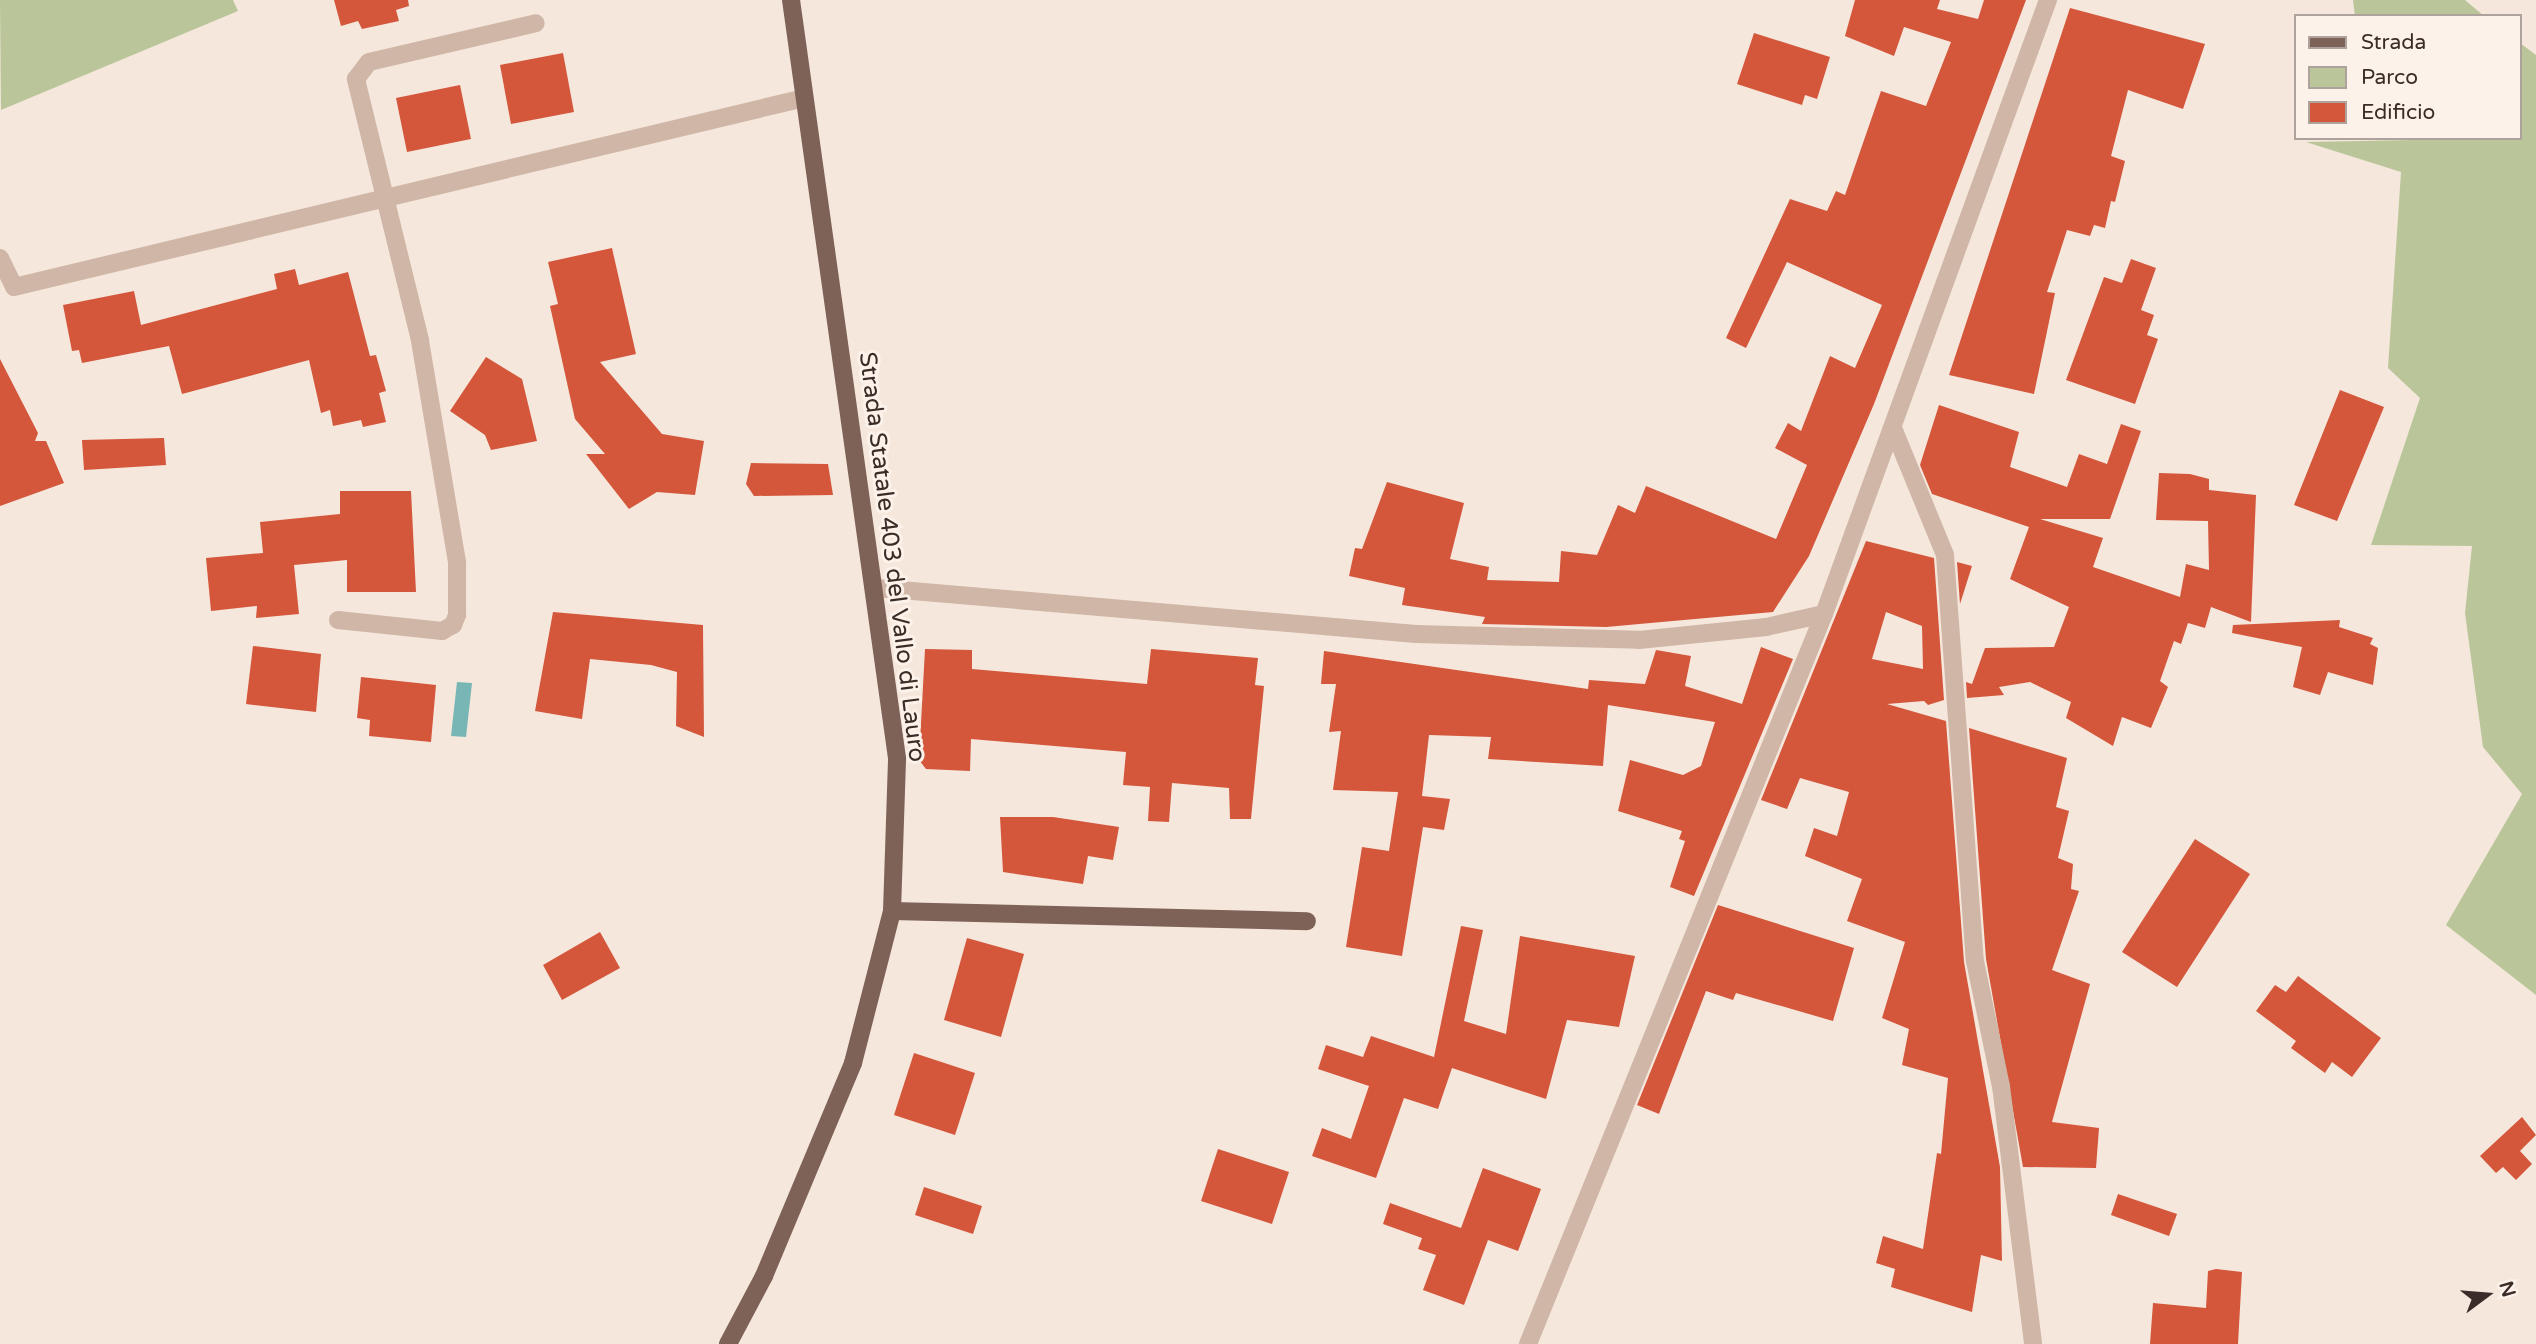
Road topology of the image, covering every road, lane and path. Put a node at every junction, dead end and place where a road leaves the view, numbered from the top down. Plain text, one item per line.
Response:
1 (791, 0) edge
2 (2048, 0) edge
3 (536, 23) dead end
4 (804, 98) junction
5 (384, 198) junction
6 (0, 258) edge
7 (1893, 429) junction
8 (877, 589) junction
9 (1824, 614) junction
10 (338, 620) dead end
11 (892, 911) junction
12 (1307, 921) dead end
13 (728, 1344) edge
14 (1528, 1344) edge
15 (2034, 1344) edge

1 - 4 main road, Strada Statale 403 del Vallo di Lauro
2 - 7 street
3 - 5 street
4 - 5 street
4 - 8 main road, Strada Statale 403 del Vallo di Lauro
5 - 6 street
5 - 10 street
7 - 9 street
7 - 15 street
8 - 9 street
8 - 11 main road, Strada Statale 403 del Vallo di Lauro
9 - 14 street
11 - 12 main road
11 - 13 main road, Strada Statale 403 del Vallo di Lauro

